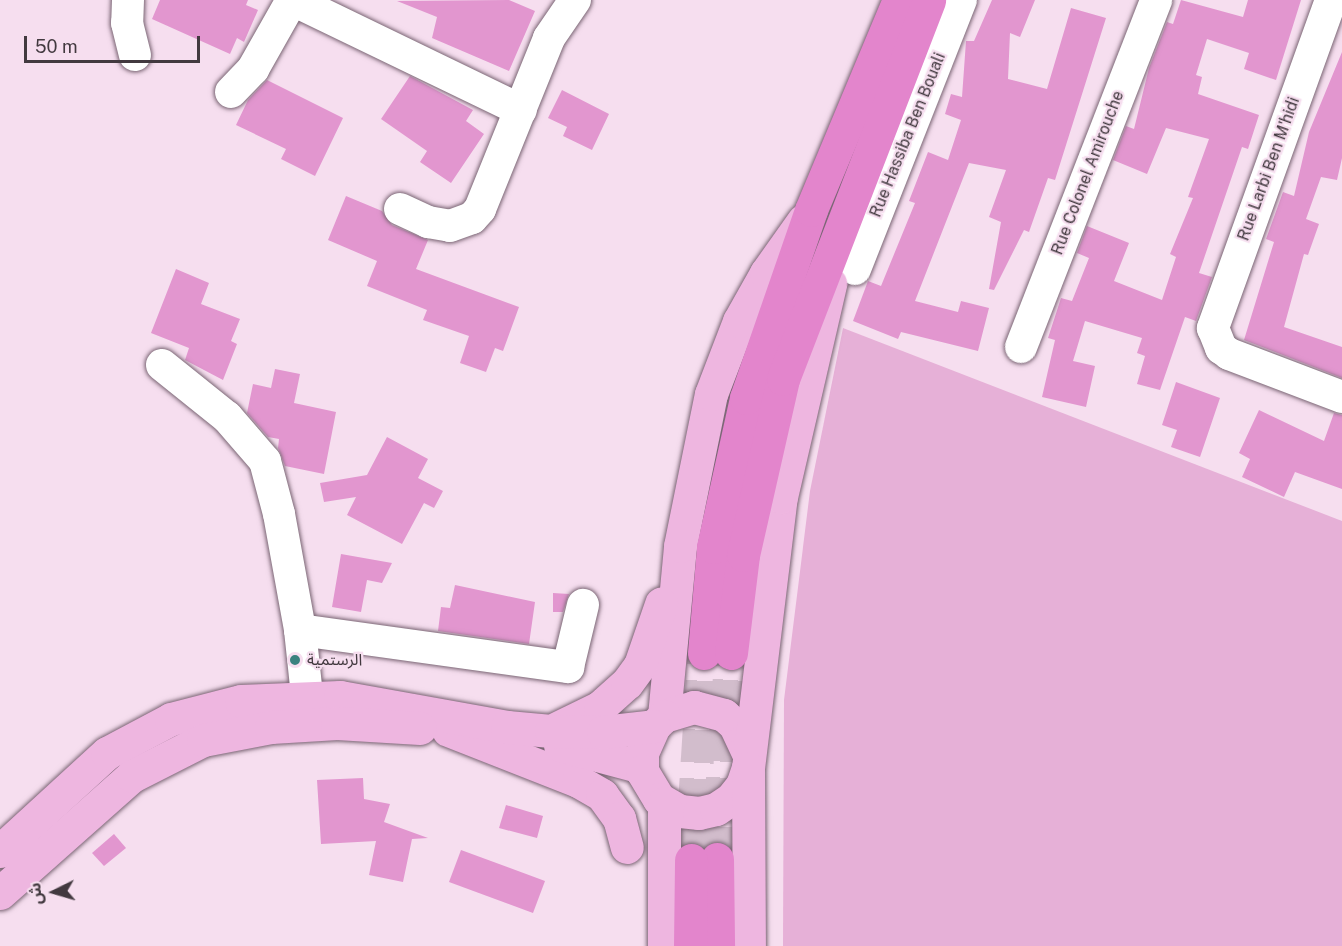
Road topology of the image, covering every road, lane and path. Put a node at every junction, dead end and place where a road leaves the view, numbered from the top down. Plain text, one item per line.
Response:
1 (128, 0) edge
2 (292, 0) edge
3 (575, 0) edge
4 (899, 0) edge
5 (929, 0) edge
6 (961, 0) edge
7 (1156, 0) edge
8 (1331, 0) edge
9 (135, 56) dead end
10 (231, 92) dead end
11 (521, 110) junction
12 (400, 209) dead end
13 (811, 210) junction
14 (839, 231) junction
15 (855, 269) dead end
16 (1021, 347) dead end
17 (162, 366) dead end
18 (1342, 397) edge
19 (680, 546) junction
20 (583, 605) dead end
21 (300, 630) junction
22 (307, 696) junction
23 (659, 721) junction
24 (446, 730) junction
25 (551, 731) junction
26 (748, 761) junction
27 (642, 767) junction
28 (664, 803) junction
29 (627, 847) dead end
30 (0, 851) edge
31 (0, 893) edge
32 (664, 946) edge
33 (690, 946) edge
34 (718, 946) edge
35 (749, 946) edge

1 - 9 street
2 - 10 street
2 - 11 street
3 - 11 street
4 - 13 highway
5 - 14 highway
6 - 15 street, Rue Hassiba Ben Bouali
7 - 16 street, Rue Colonel Amirouche
8 - 18 street, Rue Larbi Ben M'hidi
11 - 12 street
13 - 14 highway
13 - 19 main road
14 - 26 main road
17 - 21 street
19 - 23 main road
19 - 25 main road
20 - 21 street
21 - 22 street
22 - 25 main road
22 - 30 main road
23 - 25 main road
23 - 26 main road
23 - 27 main road
24 - 27 main road
24 - 29 main road
24 - 31 main road
26 - 28 main road
26 - 35 main road
27 - 28 main road
28 - 32 main road
33 - 34 highway

